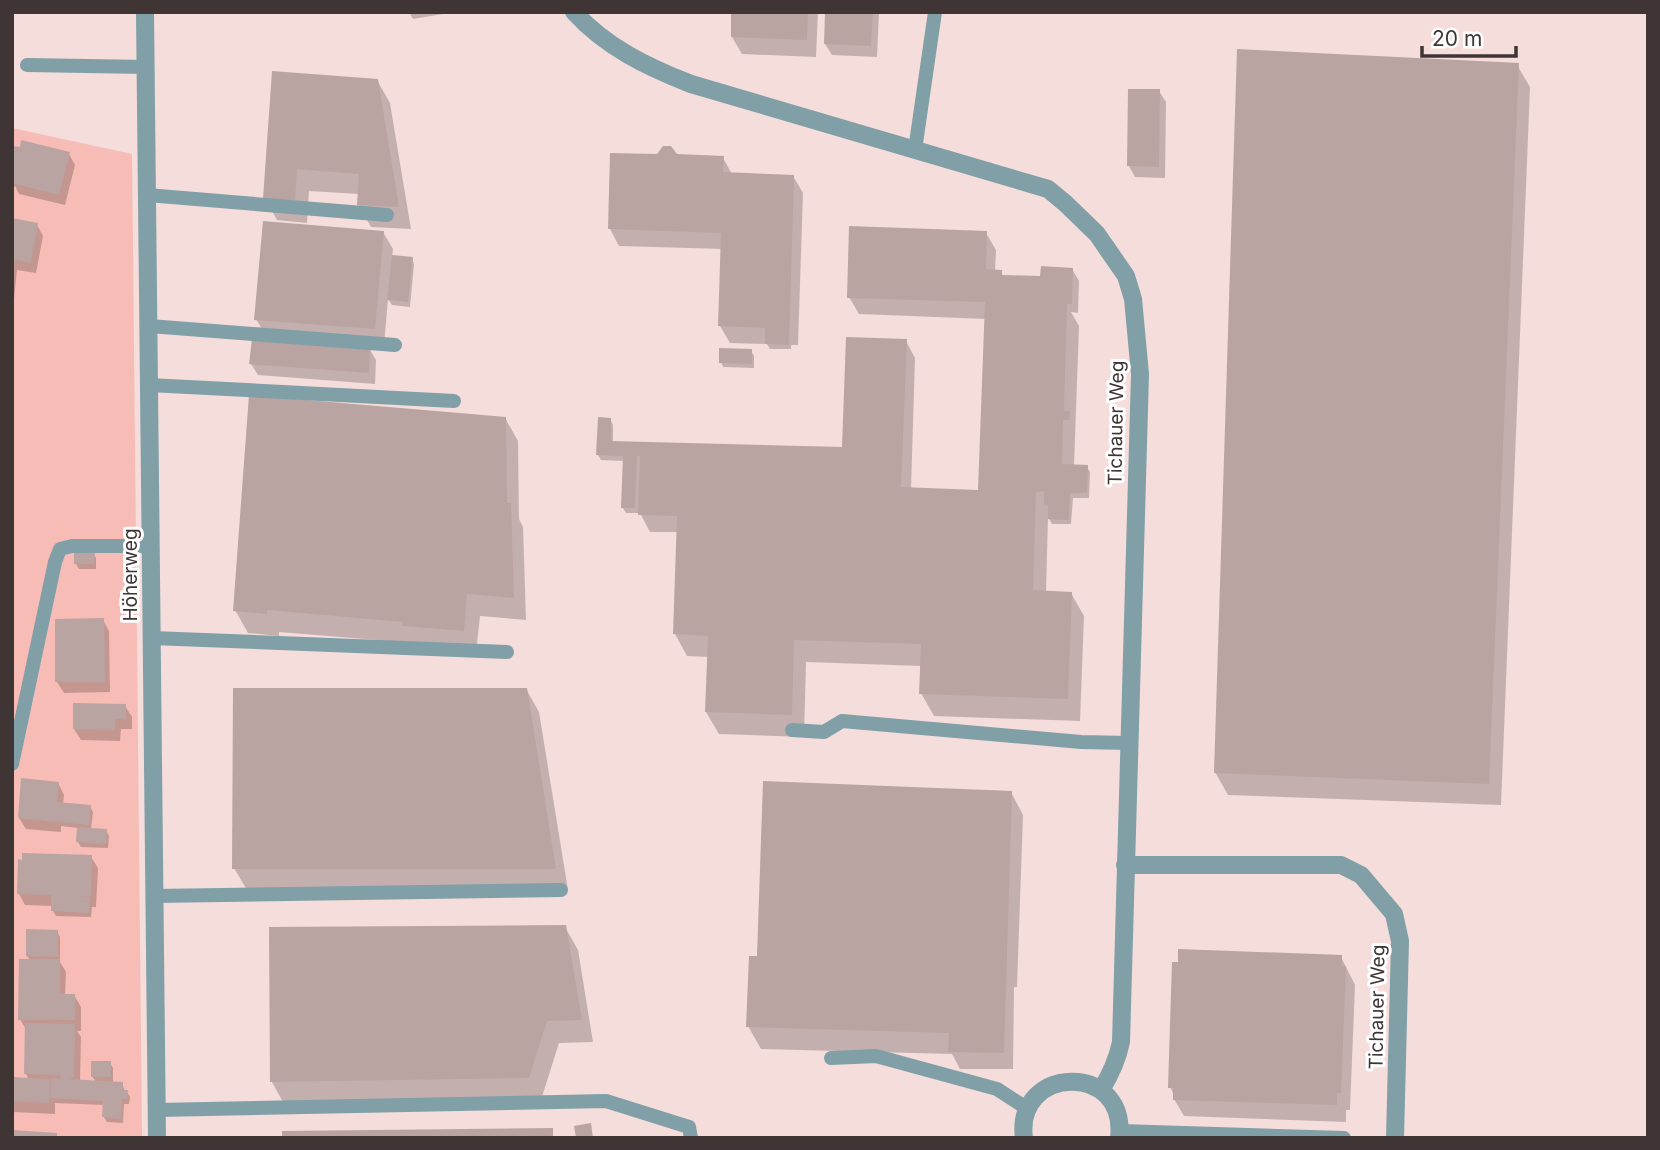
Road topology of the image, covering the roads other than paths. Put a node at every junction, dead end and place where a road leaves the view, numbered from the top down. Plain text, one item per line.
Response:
1 (145, 12) edge
2 (574, 12) edge
3 (935, 12) edge
4 (27, 65) dead end
5 (146, 68) junction
6 (915, 150) junction
7 (147, 195) junction
8 (387, 215) dead end
9 (149, 326) junction
10 (395, 345) dead end
11 (149, 385) junction
12 (454, 401) dead end
13 (151, 546) junction
14 (152, 638) junction
15 (507, 652) dead end
16 (792, 730) dead end
17 (1129, 743) junction
18 (12, 764) edge
19 (1125, 864) junction
20 (561, 890) dead end
21 (155, 895) junction
22 (831, 1058) dead end
23 (1101, 1090) junction
24 (1028, 1109) junction
25 (157, 1110) junction
26 (1120, 1134) edge
27 (157, 1138) edge
28 (691, 1138) edge
29 (1024, 1138) edge
30 (1344, 1138) edge
31 (1395, 1138) edge

1 - 5 street, Höherweg
2 - 6 street, Tichauer Weg
3 - 6 lane
4 - 5 lane
5 - 7 street, Höherweg
6 - 17 street, Tichauer Weg
7 - 8 lane
7 - 9 street, Höherweg
9 - 10 lane
9 - 11 street, Höherweg
11 - 12 lane
11 - 13 street, Höherweg
13 - 14 street, Höherweg
13 - 18 lane
14 - 15 lane
14 - 21 street, Höherweg
16 - 17 lane
17 - 19 street, Tichauer Weg
19 - 23 street, Tichauer Weg
19 - 31 street, Tichauer Weg
20 - 21 lane
21 - 25 street, Höherweg
22 - 24 lane
23 - 24 street
23 - 26 street
24 - 29 street
25 - 27 street, Höherweg
25 - 28 lane
26 - 30 lane

